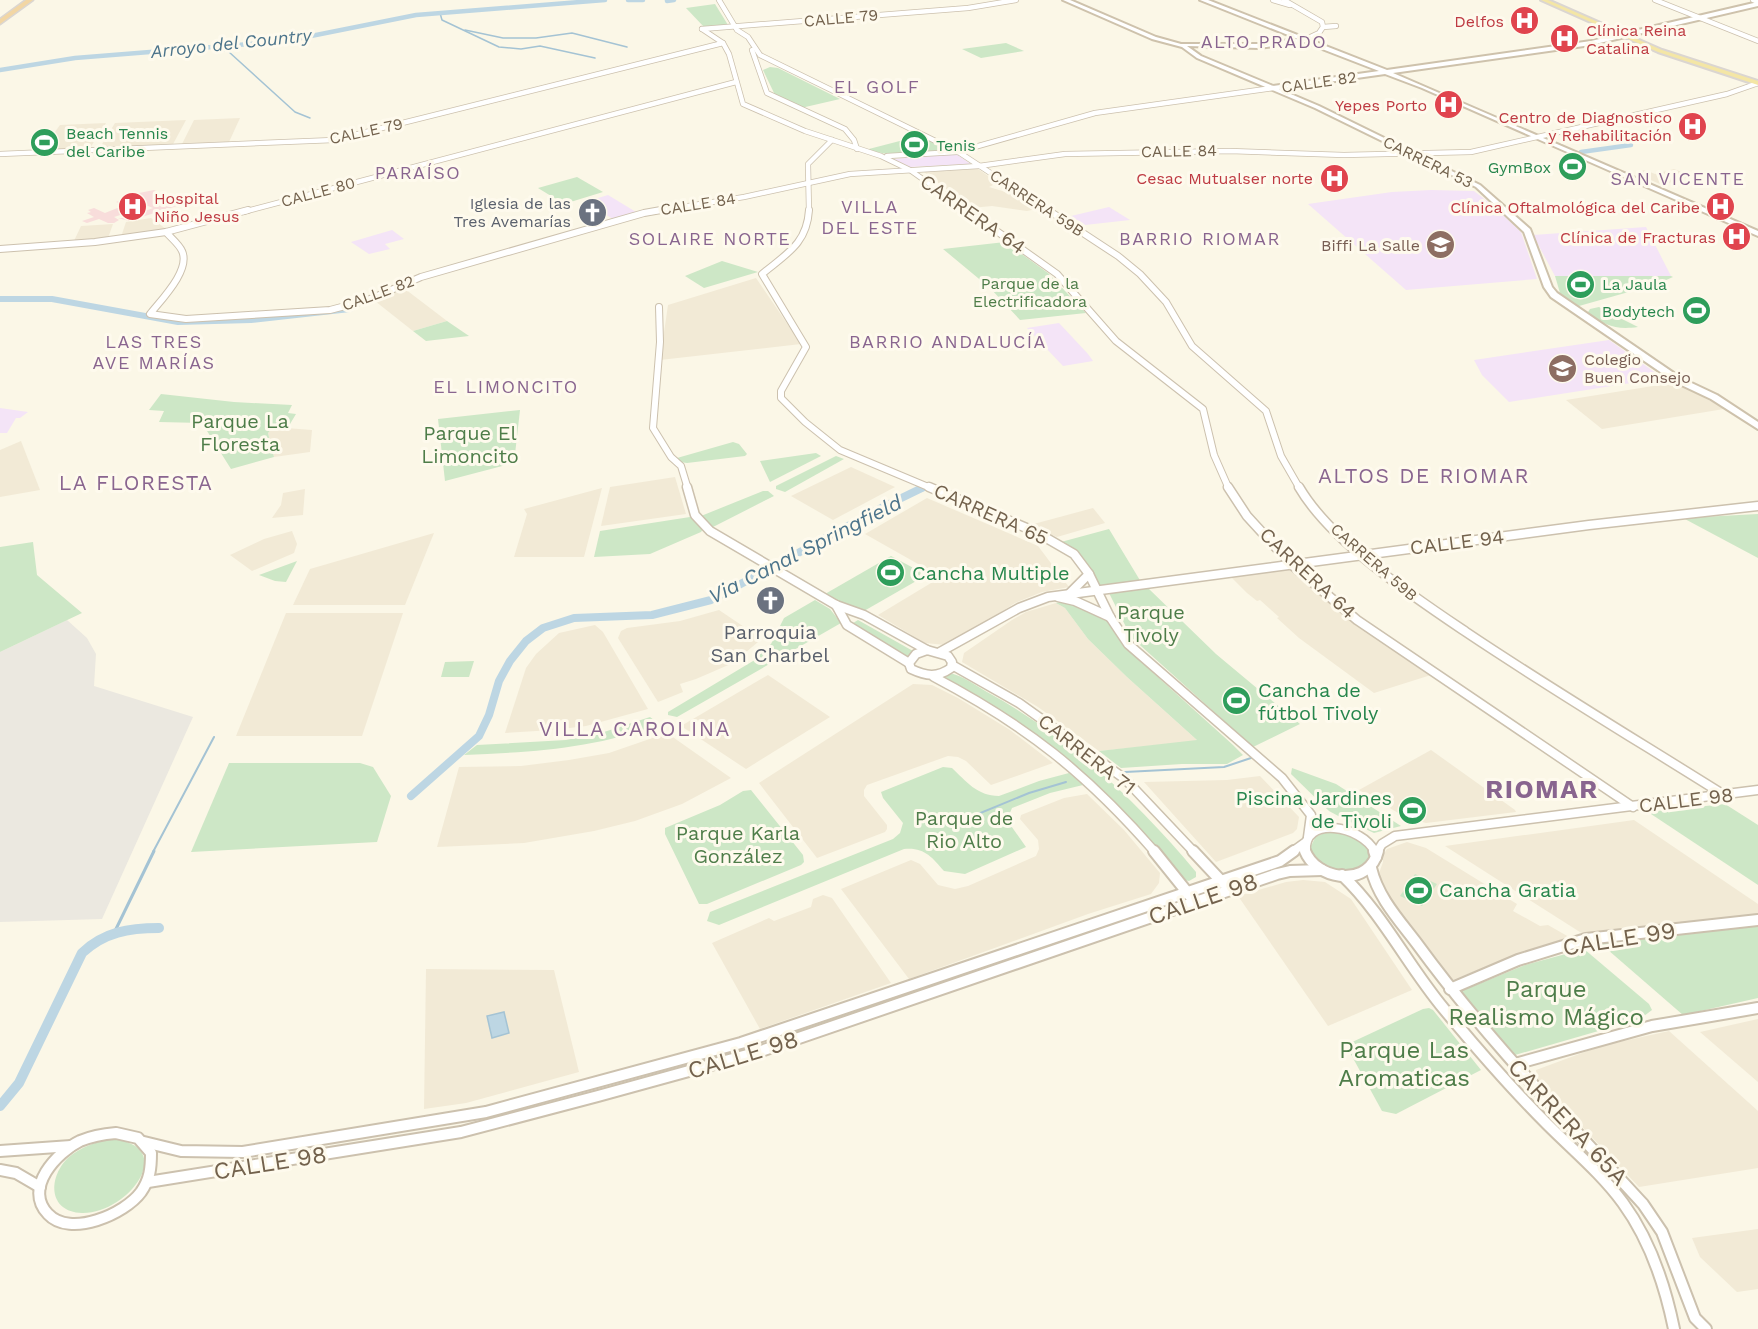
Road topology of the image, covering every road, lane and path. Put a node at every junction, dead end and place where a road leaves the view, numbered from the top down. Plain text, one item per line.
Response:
1 (21, 0) edge
2 (30, 0) edge
3 (717, 0) edge
4 (1016, 0) edge
5 (1066, 0) edge
6 (1203, 0) edge
7 (1273, 0) edge
8 (1544, 0) edge
9 (1550, 0) edge
10 (1654, 0) edge
11 (1753, 0) edge
12 (1285, 2) edge
13 (1758, 3) edge
14 (1296, 7) junction
15 (0, 15) edge
16 (1701, 19) junction
17 (0, 22) edge
18 (1336, 26) dead end
19 (733, 27) junction
20 (1323, 27) junction
21 (1629, 35) junction
22 (1304, 40) junction
23 (1758, 41) edge
24 (723, 43) junction
25 (1174, 43) junction
26 (751, 44) junction
27 (780, 66) junction
28 (764, 68) junction
29 (1387, 72) junction
30 (736, 82) junction
31 (1758, 82) edge
32 (1273, 88) junction
33 (1539, 137) junction
34 (832, 140) junction
35 (942, 145) junction
36 (857, 149) junction
37 (957, 152) junction
38 (0, 154) edge
39 (933, 154) junction
40 (1412, 154) junction
41 (881, 156) junction
42 (979, 166) junction
43 (910, 170) junction
44 (810, 182) junction
45 (599, 225) joint
46 (166, 232) junction
47 (1758, 236) edge
48 (0, 249) edge
49 (659, 307) dead end
50 (1758, 426) edge
51 (1758, 506) edge
52 (1362, 555) junction
53 (1291, 564) junction
54 (1089, 574) junction
55 (1096, 589) junction
56 (1070, 593) junction
57 (1048, 597) junction
58 (1102, 601) junction
59 (836, 605) junction
60 (1088, 607) junction
61 (1110, 617) junction
62 (960, 643) junction
63 (927, 650) junction
64 (940, 652) junction
65 (951, 662) junction
66 (909, 663) junction
67 (933, 676) junction
68 (1758, 790) edge
69 (1724, 795) junction
70 (1633, 807) junction
71 (1307, 839) junction
72 (1373, 862) junction
73 (1322, 870) junction
74 (1342, 875) junction
75 (1220, 880) junction
76 (1229, 890) junction
77 (1187, 891) junction
78 (1195, 902) junction
79 (1758, 920) edge
80 (1450, 989) junction
81 (1758, 1008) edge
82 (1515, 1064) junction
83 (144, 1142) junction
84 (71, 1146) junction
85 (0, 1151) edge
86 (0, 1170) edge
87 (148, 1182) junction
88 (40, 1187) junction
89 (1674, 1329) edge
90 (1706, 1329) edge

1 - 15 highway
2 - 17 highway
3 - 19 street, CARRERA 59B
4 - 19 street, CALLE 79
5 - 25 main road, CARRERA 53
6 - 22 main road
7 - 12 street
8 - 21 main road
9 - 21 main road
10 - 16 street
11 - 13 street
12 - 14 street
12 - 14 street
13 - 16 main road, CALLE 82
14 - 20 street
16 - 21 main road, CALLE 82
16 - 23 street
18 - 20 street
19 - 24 street, CALLE 79
19 - 26 street, CARRERA 59B
20 - 22 street
21 - 29 main road, CALLE 82
21 - 31 main road
22 - 25 main road
22 - 29 main road
24 - 30 street
24 - 38 street, CALLE 79
25 - 32 main road, CARRERA 53
26 - 27 street, CARRERA 59B
26 - 28 street, CARRERA 59B
27 - 28 street
27 - 35 street, CARRERA 59B
28 - 36 street, CARRERA 59B
29 - 32 main road, CALLE 82
29 - 33 main road
30 - 34 street, CARRERA 64
30 - 46 street, CALLE 80
31 - 33 street, CALLE 84
32 - 37 street, CALLE 82
32 - 40 main road, CARRERA 53
33 - 40 street, CALLE 84
33 - 47 main road
34 - 36 street, CARRERA 64
34 - 44 street, CARRERA 65
35 - 37 street, CARRERA 59B
35 - 39 street
36 - 41 street, CARRERA 64
37 - 39 street, CALLE 82
37 - 42 street, CARRERA 59B
39 - 41 street, CALLE 82
40 - 42 street, CALLE 84
40 - 50 main road, CARRERA 53
41 - 43 street, CARRERA 64
42 - 43 street, CALLE 84
42 - 52 street, CARRERA 59B
43 - 44 street, CALLE 84
43 - 53 street, CARRERA 64
44 - 45 street, CALLE 84
44 - 54 street, CARRERA 65
45 - 46 street, CALLE 82
46 - 48 street, CALLE 80
49 - 59 street
51 - 52 street, CALLE 94
52 - 53 street, CALLE 94
52 - 69 street, CARRERA 59B
53 - 55 street, CALLE 94
53 - 70 street, CARRERA 64
54 - 55 street, CARRERA 65
54 - 56 street
55 - 56 street, CALLE 94
55 - 58 street, CARRERA 65
56 - 57 street, CALLE 94
57 - 60 street, CALLE 94
57 - 62 street, CALLE 94
58 - 60 street
58 - 61 street, CARRERA 65
59 - 63 street
59 - 66 street
60 - 61 street, CALLE 94
61 - 71 street, CARRERA 65
62 - 64 street, CALLE 94
62 - 65 street, CALLE 94
63 - 64 street
63 - 66 street
64 - 65 street
65 - 67 street
65 - 75 street, CARRERA 71
66 - 67 street
67 - 77 street, CARRERA 71
68 - 69 street, CALLE 98
69 - 70 street, CALLE 98
70 - 72 street, CALLE 98
71 - 72 street
71 - 73 street
71 - 75 street, CALLE 98
72 - 74 street
72 - 80 street, CARRERA 65A
73 - 74 street
73 - 76 street, CALLE 98
74 - 89 street, CARRERA 65A
75 - 76 street, CARRERA 71
75 - 77 street, CALLE 98
76 - 78 street, CALLE 98
77 - 78 street, CARRERA 71
77 - 83 street, CALLE 98
78 - 87 street, CALLE 98
79 - 80 street, CALLE 99
80 - 82 street, CARRERA 65A
81 - 82 street
82 - 90 street, CARRERA 65A
83 - 84 street
83 - 87 street
84 - 85 street
84 - 88 street
86 - 88 street
87 - 88 street

